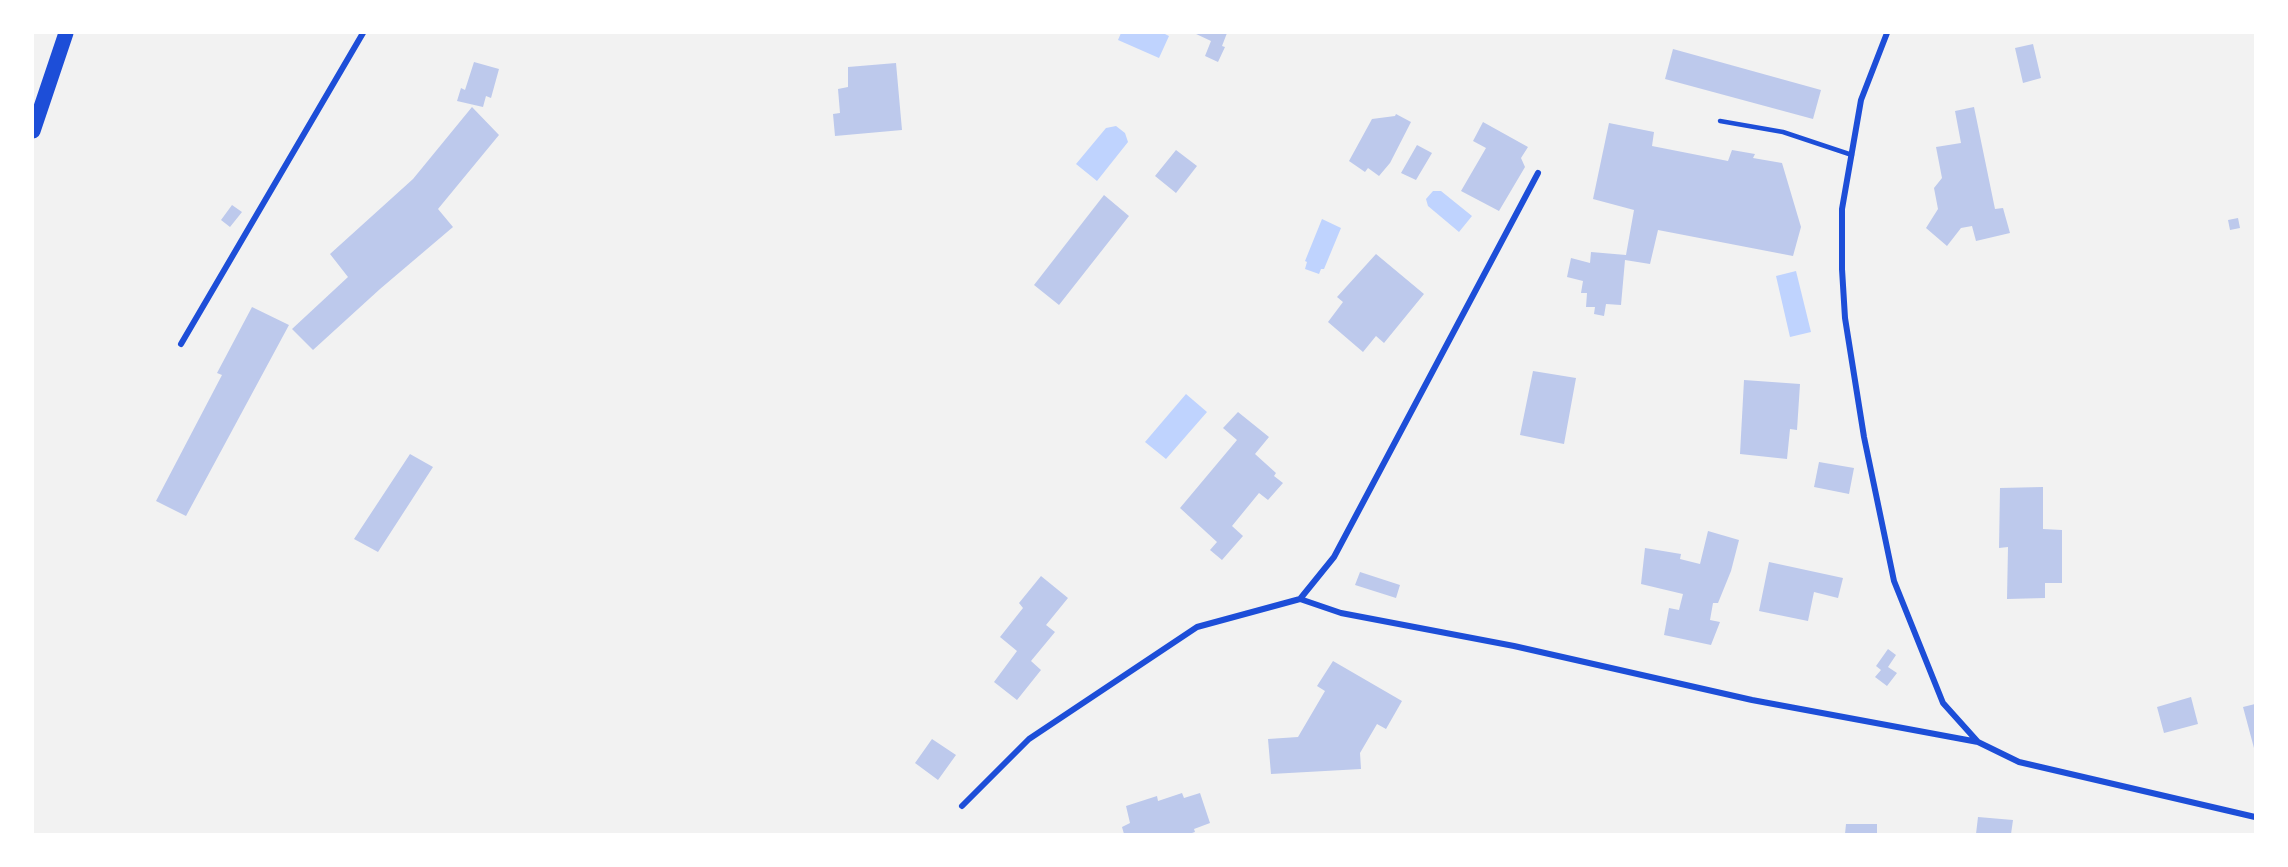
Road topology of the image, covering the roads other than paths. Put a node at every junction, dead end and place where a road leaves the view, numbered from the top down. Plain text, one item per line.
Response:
1 (66, 33) edge
2 (363, 33) edge
3 (1887, 33) edge
4 (1720, 121) dead end
5 (33, 131) edge
6 (1852, 155) junction
7 (1538, 173) dead end
8 (182, 344) dead end
9 (1300, 599) junction
10 (1978, 742) junction
11 (962, 806) dead end
12 (2255, 817) edge

1 - 5 main road
2 - 8 street
3 - 6 street
4 - 6 lane
6 - 10 street
7 - 9 street
9 - 10 street
9 - 11 street
10 - 12 street

